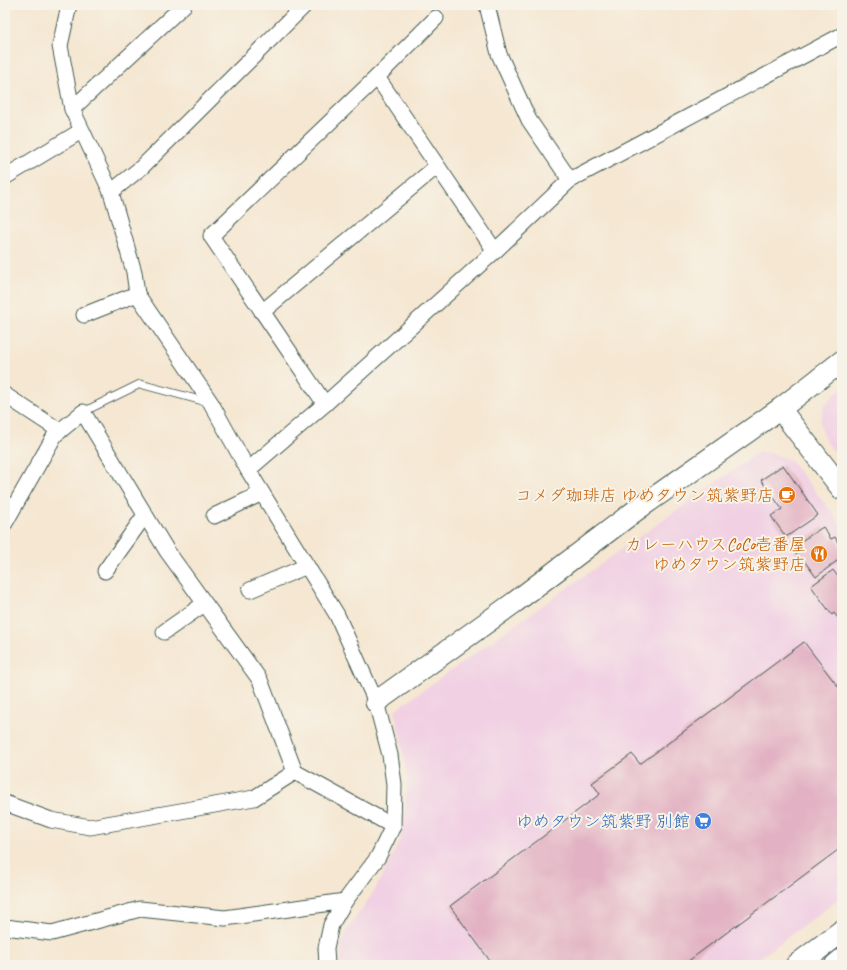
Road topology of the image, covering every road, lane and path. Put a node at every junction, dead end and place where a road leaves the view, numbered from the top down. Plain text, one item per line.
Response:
1 (69, 5) edge
2 (184, 5) edge
3 (305, 5) edge
4 (487, 5) edge
5 (436, 18) dead end
6 (842, 35) edge
7 (377, 78) junction
8 (72, 109) junction
9 (81, 131) junction
10 (436, 167) junction
11 (5, 177) edge
12 (570, 180) junction
13 (111, 192) junction
14 (495, 252) junction
15 (137, 294) junction
16 (262, 312) junction
17 (84, 315) dead end
18 (842, 361) edge
19 (5, 395) edge
20 (212, 403) junction
21 (325, 404) junction
22 (780, 409) junction
23 (83, 412) junction
24 (60, 431) junction
25 (248, 470) junction
26 (842, 489) edge
27 (262, 493) junction
28 (145, 515) junction
29 (214, 516) dead end
30 (5, 523) edge
31 (307, 566) junction
32 (106, 571) dead end
33 (250, 590) dead end
34 (204, 604) junction
35 (164, 632) dead end
36 (376, 702) junction
37 (294, 772) junction
38 (5, 803) edge
39 (393, 826) junction
40 (345, 901) junction
41 (5, 927) edge
42 (842, 931) edge
43 (842, 960) edge
44 (327, 965) edge
45 (797, 965) edge
46 (836, 965) edge

1 - 8 street
2 - 8 street
3 - 13 street
4 - 12 street
5 - 7 street
6 - 12 street
7 - 10 street
7 - 16 street
8 - 9 street
9 - 11 street
9 - 13 street
10 - 14 street
10 - 16 street
12 - 14 street
13 - 15 street
14 - 21 street
15 - 17 street
15 - 20 street
16 - 21 street
18 - 22 street
19 - 24 street
20 - 23 lane
20 - 25 street
21 - 25 street
22 - 26 street
22 - 36 street
23 - 24 street
23 - 28 street
24 - 30 street
25 - 27 street
27 - 29 street
27 - 31 street
28 - 32 street
28 - 34 street
31 - 33 street
31 - 36 street
34 - 35 street
34 - 37 street
36 - 39 street
37 - 38 street
37 - 39 street
39 - 40 street
40 - 41 street
40 - 44 street
42 - 45 highway
43 - 46 highway

